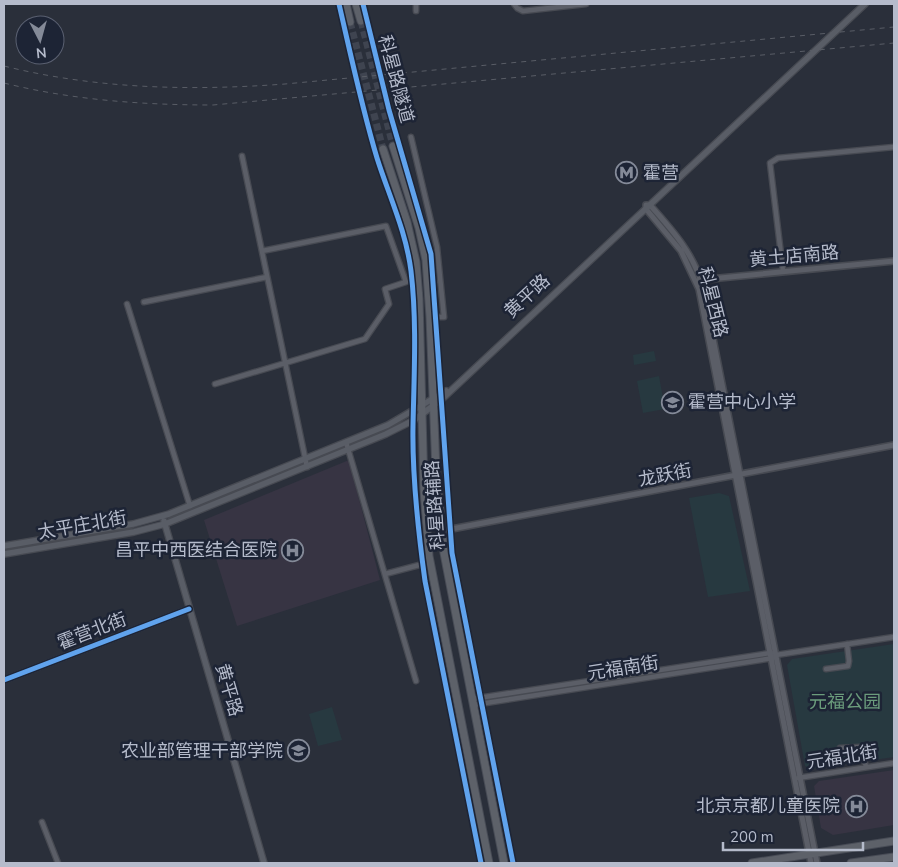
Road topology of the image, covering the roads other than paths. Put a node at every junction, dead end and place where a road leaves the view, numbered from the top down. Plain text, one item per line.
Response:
1 (346, 4) edge
2 (356, 4) edge
3 (416, 4) edge
4 (586, 4) edge
5 (860, 4) edge
6 (865, 4) edge
7 (516, 6) edge
8 (416, 11) dead end
9 (360, 21) tunnel mouth
10 (350, 22) tunnel mouth
11 (411, 137) dead end
12 (392, 146) tunnel mouth
13 (894, 147) edge
14 (383, 149) tunnel mouth
15 (242, 156) dead end
16 (647, 206) junction
17 (262, 251) junction
18 (894, 261) edge
19 (784, 271) junction
20 (267, 277) junction
21 (698, 280) junction
22 (144, 302) dead end
23 (127, 304) dead end
24 (430, 317) junction
25 (285, 364) junction
26 (215, 384) dead end
27 (433, 403) junction
28 (421, 407) junction
29 (422, 416) junction
30 (346, 442) junction
31 (894, 444) edge
32 (348, 450) junction
33 (305, 460) junction
34 (307, 467) junction
35 (738, 475) junction
36 (190, 506) junction
37 (162, 516) junction
38 (164, 524) junction
39 (441, 532) junction
40 (4, 546) edge
41 (4, 554) edge
42 (423, 564) dead end
43 (385, 574) junction
44 (189, 609) junction
45 (894, 637) edge
46 (847, 644) junction
47 (772, 656) junction
48 (826, 670) dead end
49 (4, 680) edge
50 (416, 681) dead end
51 (472, 702) junction
52 (840, 748) dead end
53 (894, 763) edge
54 (866, 767) junction
55 (797, 778) junction
56 (42, 822) dead end
57 (894, 841) edge
58 (812, 854) junction
59 (894, 857) edge
60 (58, 863) edge
61 (264, 863) edge
62 (490, 863) edge
63 (504, 863) edge
64 (752, 863) edge
65 (811, 863) edge
66 (817, 863) edge
67 (851, 863) edge

1 - 10 main road
2 - 9 main road
3 - 8 street
4 - 7 street
5 - 16 main road, 黄平路
6 - 16 main road, 黄平路
11 - 24 street
12 - 24 main road
13 - 19 street
14 - 28 main road
15 - 17 street
16 - 21 street, 科星西路
16 - 27 main road, 黄平路
17 - 20 street
17 - 25 street
18 - 19 street, 黄土店南路
19 - 21 street, 黄土店南路
20 - 22 street
20 - 25 street
21 - 35 street, 科星西路
23 - 36 street
24 - 27 main road
25 - 26 street
25 - 33 street
27 - 28 main road, 黄平路
27 - 29 main road, 黄平路
27 - 39 main road
28 - 29 main road
28 - 30 main road, 黄平路
29 - 32 main road, 黄平路
29 - 62 main road
30 - 32 street
30 - 33 main road, 黄平路
31 - 35 street, 龙跃街
32 - 34 main road, 黄平路
32 - 43 street
33 - 34 street
33 - 36 main road, 黄平路
34 - 38 main road, 黄平路
35 - 39 street, 龙跃街
35 - 47 street, 科星西路
36 - 37 main road, 黄平路
37 - 38 main road, 黄平路
37 - 40 main road, 太平庄北街
38 - 41 main road, 太平庄北街
38 - 44 main road, 黄平路
39 - 51 main road
42 - 43 street
43 - 50 street
44 - 49 street, 霍营北街
44 - 61 main road, 黄平路
45 - 46 street, 元福南街
46 - 47 street, 元福南街
46 - 48 street
47 - 51 street, 元福南街
47 - 55 street, 科星西路
51 - 63 main road
52 - 54 street
53 - 54 street, 元福北街
54 - 55 street, 元福北街
55 - 58 street, 科星西路
56 - 60 street
57 - 58 main road
58 - 64 main road
58 - 65 street, 科星西路
58 - 66 street, 科星西路
59 - 67 main road

